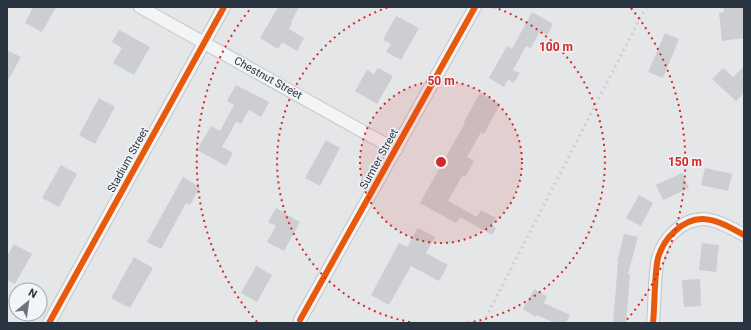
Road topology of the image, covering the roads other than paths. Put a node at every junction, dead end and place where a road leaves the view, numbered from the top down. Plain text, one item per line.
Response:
1 (140, 7) edge
2 (224, 7) edge
3 (475, 7) edge
4 (204, 43) junction
5 (396, 150) junction
6 (744, 235) edge
7 (300, 320) dead end
8 (49, 323) edge
9 (653, 323) edge

1 - 4 street, Chestnut Street
2 - 4 street, Stadium Street
3 - 5 street, Sumter Street
4 - 5 street, Chestnut Street
4 - 8 street, Stadium Street
5 - 7 street, Sumter Street
6 - 9 street

